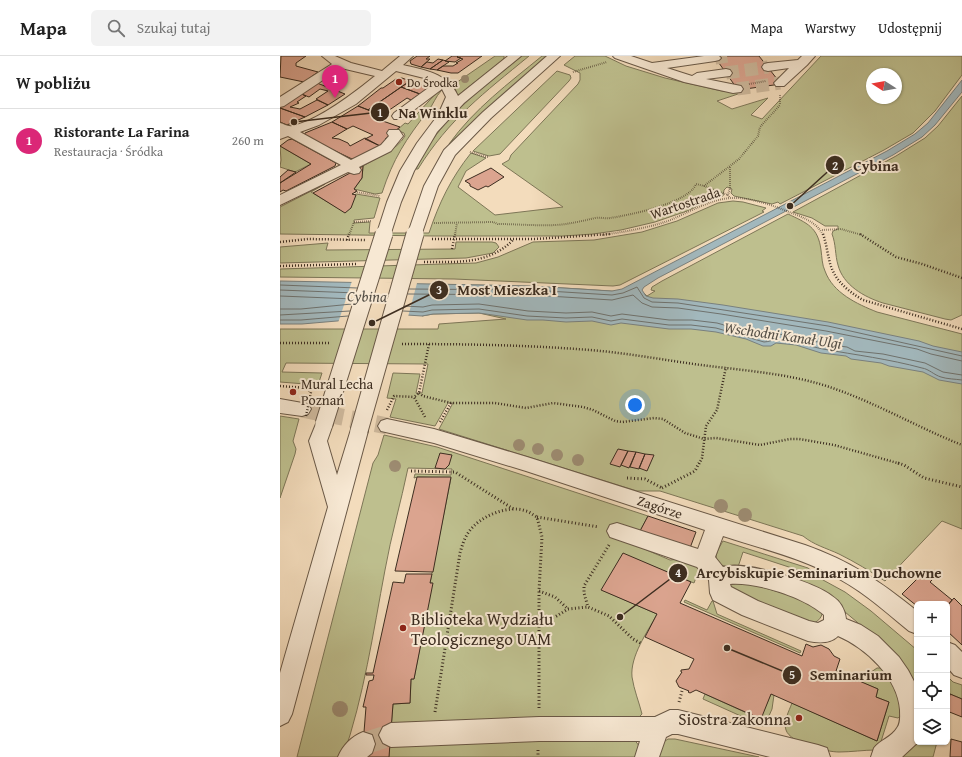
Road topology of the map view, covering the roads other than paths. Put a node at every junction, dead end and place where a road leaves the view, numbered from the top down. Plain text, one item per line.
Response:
1 (328, 56) edge
2 (407, 56) edge
3 (515, 56) edge
4 (554, 56) edge
5 (667, 56) edge
6 (792, 56) edge
7 (623, 58) edge
8 (806, 59) edge
9 (341, 63) junction
10 (650, 67) junction
11 (390, 71) junction
12 (668, 73) junction
13 (726, 75) junction
14 (772, 75) junction
15 (688, 79) junction
16 (445, 85) junction
17 (280, 103) edge
18 (398, 116) dead end
19 (443, 117) junction
20 (283, 131) edge
21 (394, 133) dead end
22 (352, 168) junction
23 (280, 201) edge
24 (280, 406) edge
25 (305, 409) tunnel mouth
26 (387, 426) tunnel mouth
27 (338, 507) junction
28 (717, 526) junction
29 (617, 531) road end
30 (704, 560) junction
31 (720, 581) junction
32 (914, 622) edge
33 (834, 624) junction
34 (950, 655) edge
35 (962, 667) edge
36 (280, 714) edge
37 (656, 729) junction
38 (391, 735) tunnel mouth
39 (648, 757) edge
40 (818, 757) edge
41 (883, 757) edge

1 - 9 street
2 - 11 street
3 - 19 street
4 - 27 street, bridge
5 - 7 street
6 - 14 street
7 - 10 street
8 - 14 street
8 - 14 street
9 - 11 street
9 - 17 street
10 - 12 street
10 - 13 street
11 - 16 street
11 - 20 street
12 - 13 street
12 - 15 street
13 - 15 street
13 - 15 street
16 - 18 street
16 - 19 street
19 - 27 street, bridge
20 - 22 street
21 - 22 street
22 - 23 street
24 - 25 street
26 - 28 street, Zagórze
27 - 36 street
28 - 30 street
28 - 32 street, Zagórze
29 - 30 street
30 - 31 street
31 - 33 street
31 - 33 street
33 - 41 street
34 - 35 street
37 - 38 street
37 - 39 street
37 - 40 street

